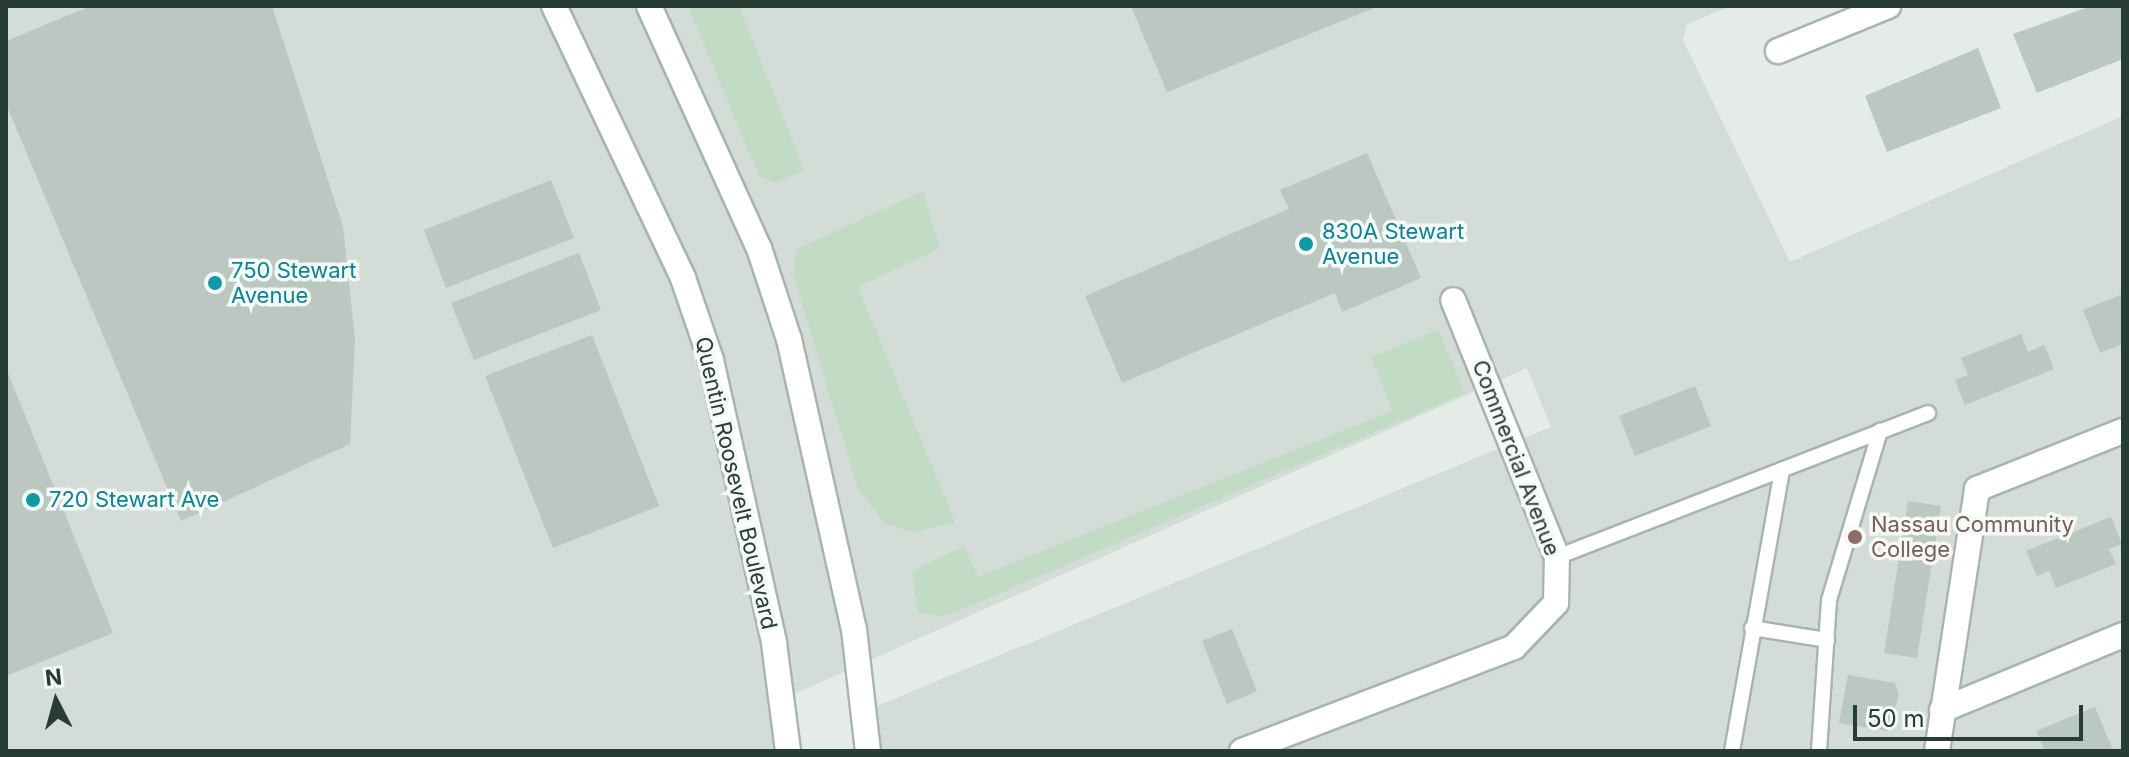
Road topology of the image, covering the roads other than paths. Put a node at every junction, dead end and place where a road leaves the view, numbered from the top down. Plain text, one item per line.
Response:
1 (554, 6) edge
2 (649, 6) edge
3 (1888, 6) edge
4 (1778, 51) dead end
5 (1453, 300) dead end
6 (1928, 413) dead end
7 (1880, 431) junction
8 (2123, 431) edge
9 (1782, 469) junction
10 (1557, 557) junction
11 (1752, 628) junction
12 (2123, 635) edge
13 (1827, 640) junction
14 (1942, 710) junction
15 (1297, 741) edge
16 (788, 751) edge
17 (868, 751) edge
18 (1242, 751) edge
19 (1732, 751) edge
20 (1819, 751) edge
21 (1937, 751) edge

1 - 16 street, Quentin Roosevelt Boulevard
2 - 17 street
3 - 4 street
5 - 10 street, Commercial Avenue
6 - 7 lane
7 - 9 lane
7 - 13 lane
8 - 14 street
9 - 10 lane
9 - 11 lane
10 - 15 street, Commercial Avenue
11 - 13 lane
11 - 19 lane
12 - 14 street
13 - 20 lane
14 - 21 street
15 - 18 street, Commercial Avenue

